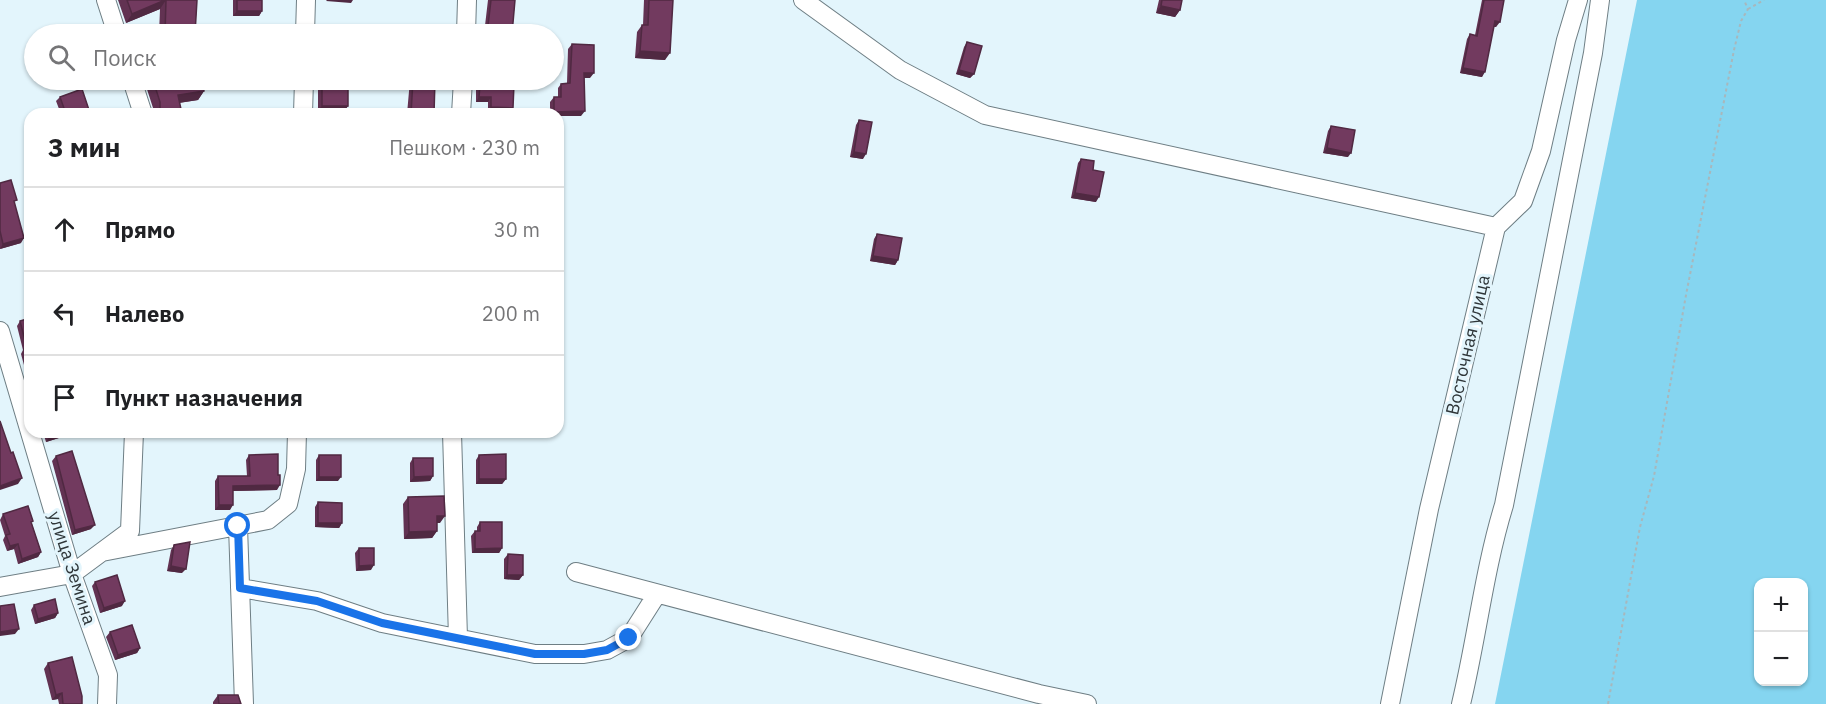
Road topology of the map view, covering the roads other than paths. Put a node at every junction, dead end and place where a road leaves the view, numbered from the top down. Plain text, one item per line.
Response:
1 (106, 0) edge
2 (306, 0) edge
3 (468, 0) edge
4 (803, 0) edge
5 (1578, 0) edge
6 (1600, 0) edge
7 (114, 24) edge
8 (305, 24) edge
9 (467, 24) edge
10 (135, 90) edge
11 (304, 90) edge
12 (462, 90) edge
13 (141, 108) edge
14 (303, 108) edge
15 (461, 108) edge
16 (1496, 228) junction
17 (0, 331) edge
18 (24, 412) edge
19 (32, 438) edge
20 (134, 438) edge
21 (297, 438) edge
22 (452, 438) edge
23 (238, 526) junction
24 (102, 552) junction
25 (576, 572) dead end
26 (72, 574) junction
27 (0, 587) edge
28 (240, 588) junction
29 (657, 594) junction
30 (458, 638) junction
31 (107, 704) edge
32 (244, 704) edge
33 (1087, 704) edge
34 (1390, 704) edge
35 (1461, 704) edge

1 - 7 street
2 - 8 street
3 - 9 street
4 - 16 street
5 - 16 street
6 - 35 street
10 - 13 street
11 - 14 street
12 - 15 street
16 - 34 street, Восточная улица
17 - 18 street, улица Земина
19 - 26 street, улица Земина
20 - 24 street
21 - 23 street
22 - 30 street
23 - 24 street
23 - 28 street
24 - 26 street
25 - 29 street
26 - 27 street
26 - 31 street, улица Земина
28 - 30 street
28 - 32 street
29 - 30 street
29 - 33 street

